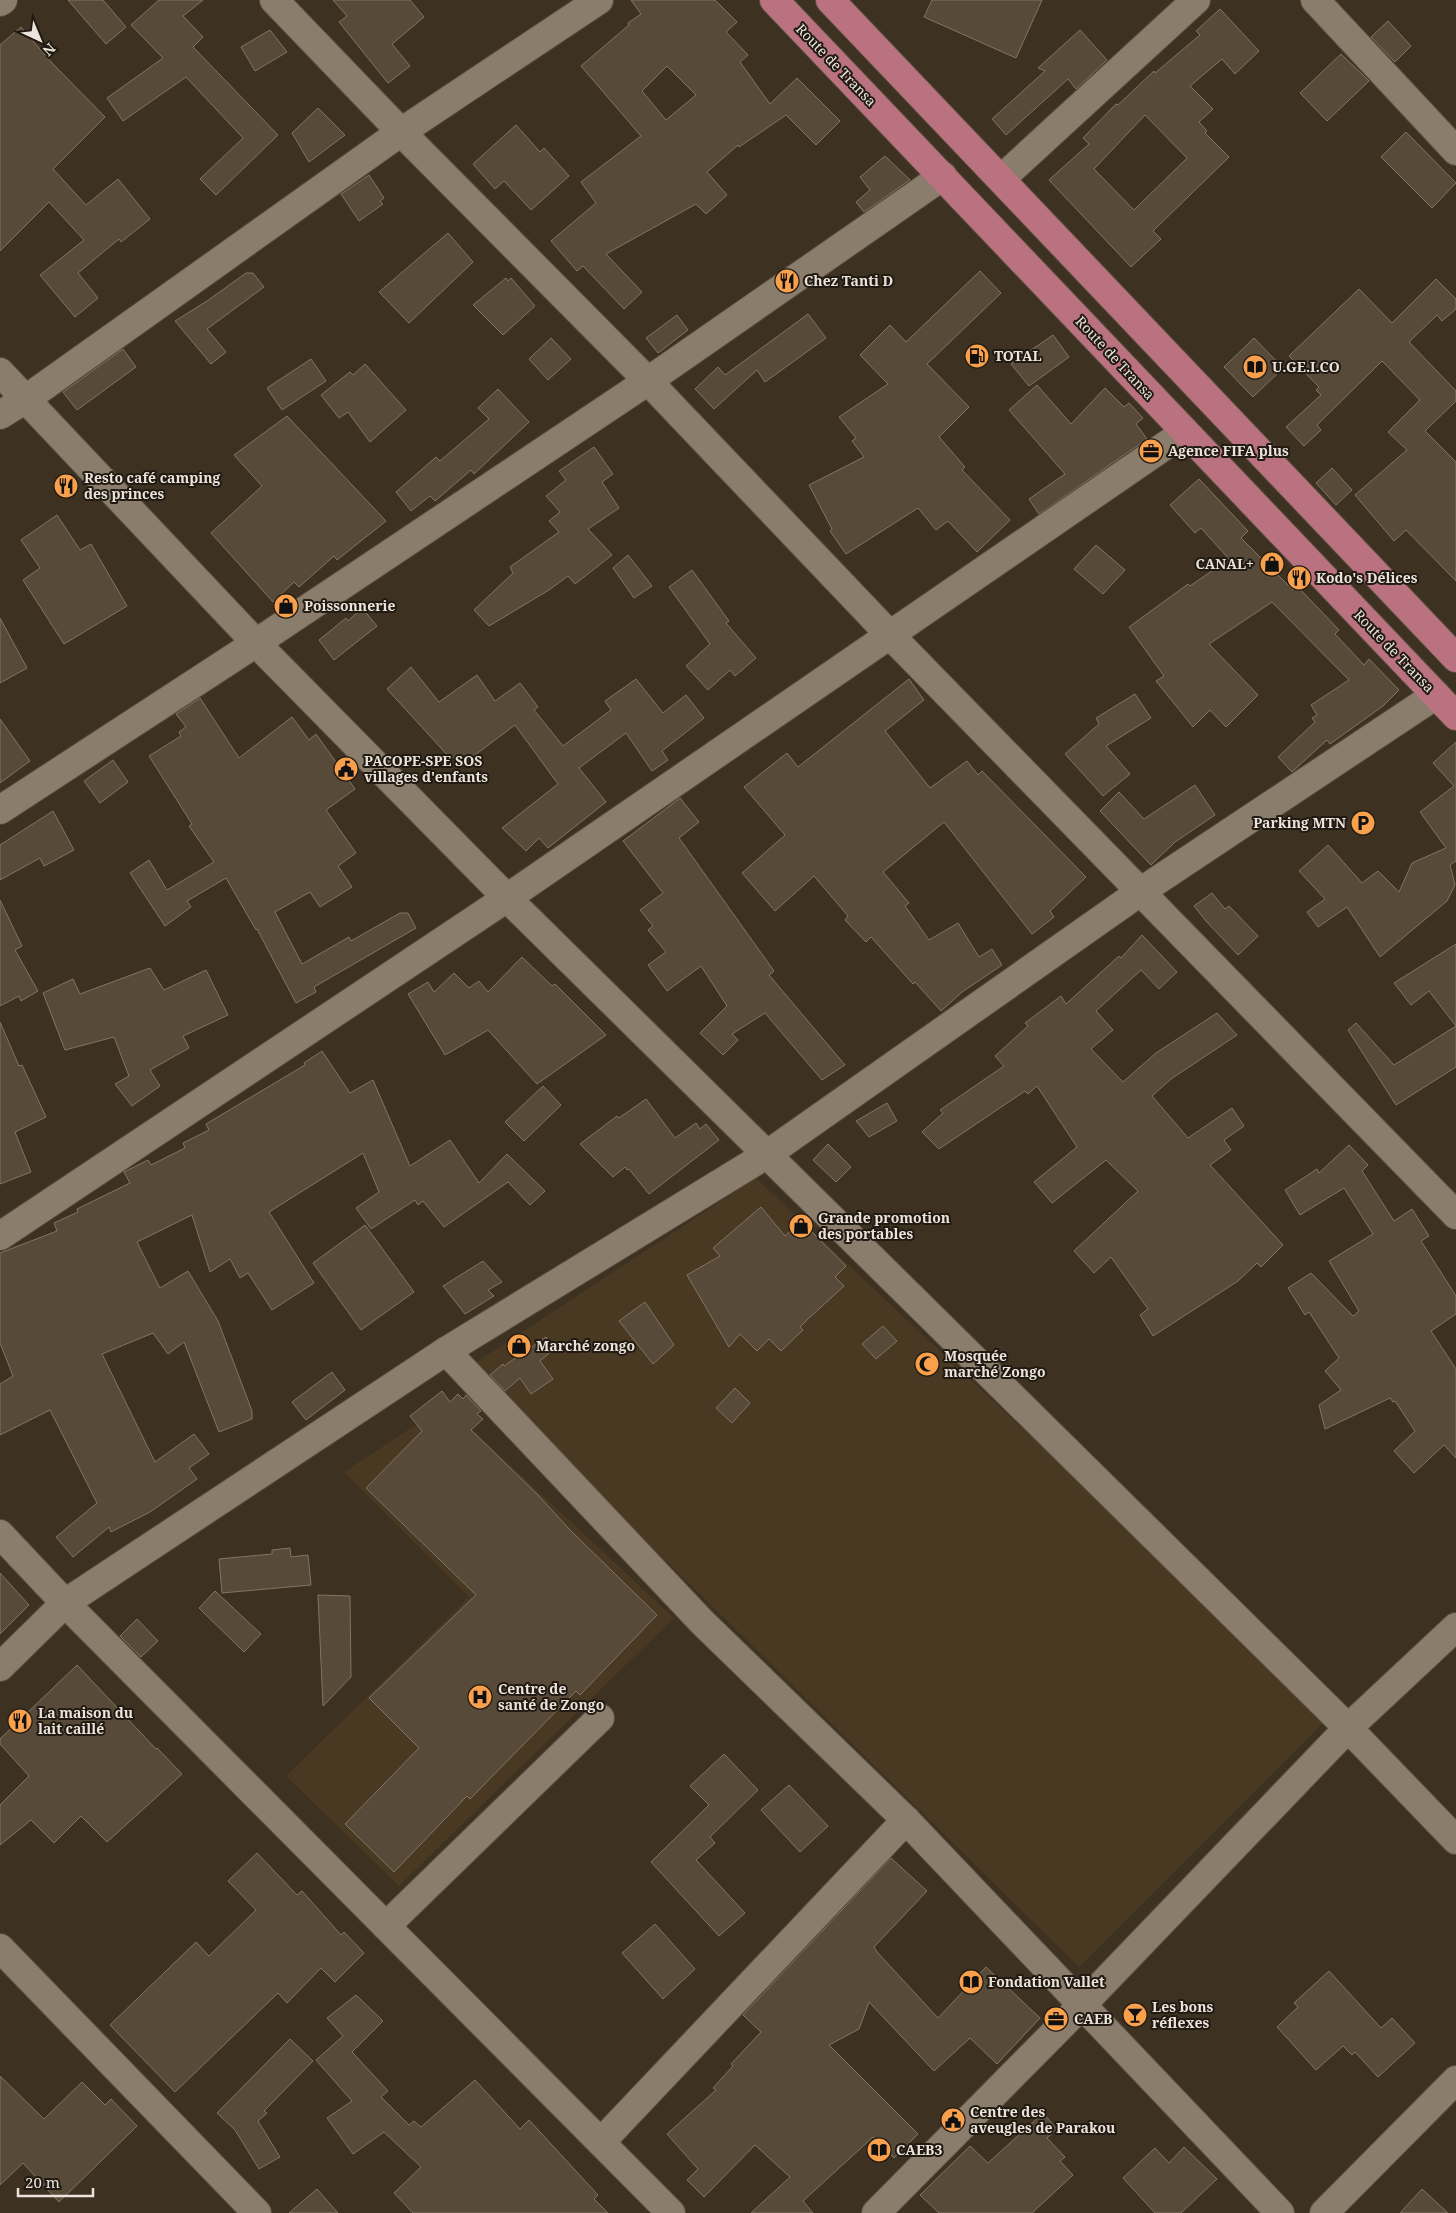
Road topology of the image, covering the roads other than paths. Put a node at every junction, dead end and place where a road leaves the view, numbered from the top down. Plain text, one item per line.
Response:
1 (274, 0) edge
2 (599, 0) edge
3 (774, 0) edge
4 (830, 0) edge
5 (1196, 0) edge
6 (1315, 0) edge
7 (400, 132) junction
8 (1456, 151) edge
9 (943, 176) junction
10 (1001, 179) junction
11 (0, 372) edge
12 (648, 381) junction
13 (26, 399) junction
14 (0, 415) edge
15 (1185, 432) junction
16 (889, 634) junction
17 (256, 643) junction
18 (1456, 658) edge
19 (1436, 695) junction
20 (1456, 716) edge
21 (0, 810) edge
22 (1140, 892) junction
23 (507, 898) junction
24 (766, 1155) junction
25 (1456, 1215) edge
26 (0, 1236) edge
27 (446, 1351) junction
28 (0, 1534) edge
29 (65, 1603) junction
30 (1456, 1627) edge
31 (0, 1667) edge
32 (600, 1718) dead end
33 (1348, 1728) junction
34 (906, 1820) junction
35 (1456, 1840) edge
36 (386, 1926) junction
37 (0, 1948) edge
38 (1083, 2004) junction
39 (1456, 2080) edge
40 (601, 2142) junction
41 (258, 2213) edge
42 (671, 2213) edge
43 (876, 2213) edge
44 (1280, 2213) edge
45 (1324, 2213) edge

1 - 7 street
2 - 7 street
3 - 9 main road, Route de Transa
4 - 10 main road
5 - 10 street
6 - 8 street
7 - 12 street
7 - 13 street
9 - 12 street
9 - 15 main road, Route de Transa
10 - 18 main road
11 - 13 street
12 - 16 street
12 - 17 street
13 - 14 street
13 - 17 street
15 - 16 street
15 - 19 main road, Route de Transa
16 - 22 street
16 - 23 street
17 - 21 street
17 - 23 street
19 - 20 main road, Route de Transa
19 - 22 street
22 - 24 street
22 - 25 street
23 - 24 street
23 - 26 street
24 - 27 street
24 - 33 street
27 - 29 street
27 - 34 street
28 - 29 street
29 - 31 street
29 - 36 street
30 - 33 street
32 - 36 street
33 - 35 street
33 - 38 street
34 - 38 street
34 - 40 street
36 - 40 street
37 - 41 street
38 - 43 street
38 - 44 street
39 - 45 street
40 - 42 street

